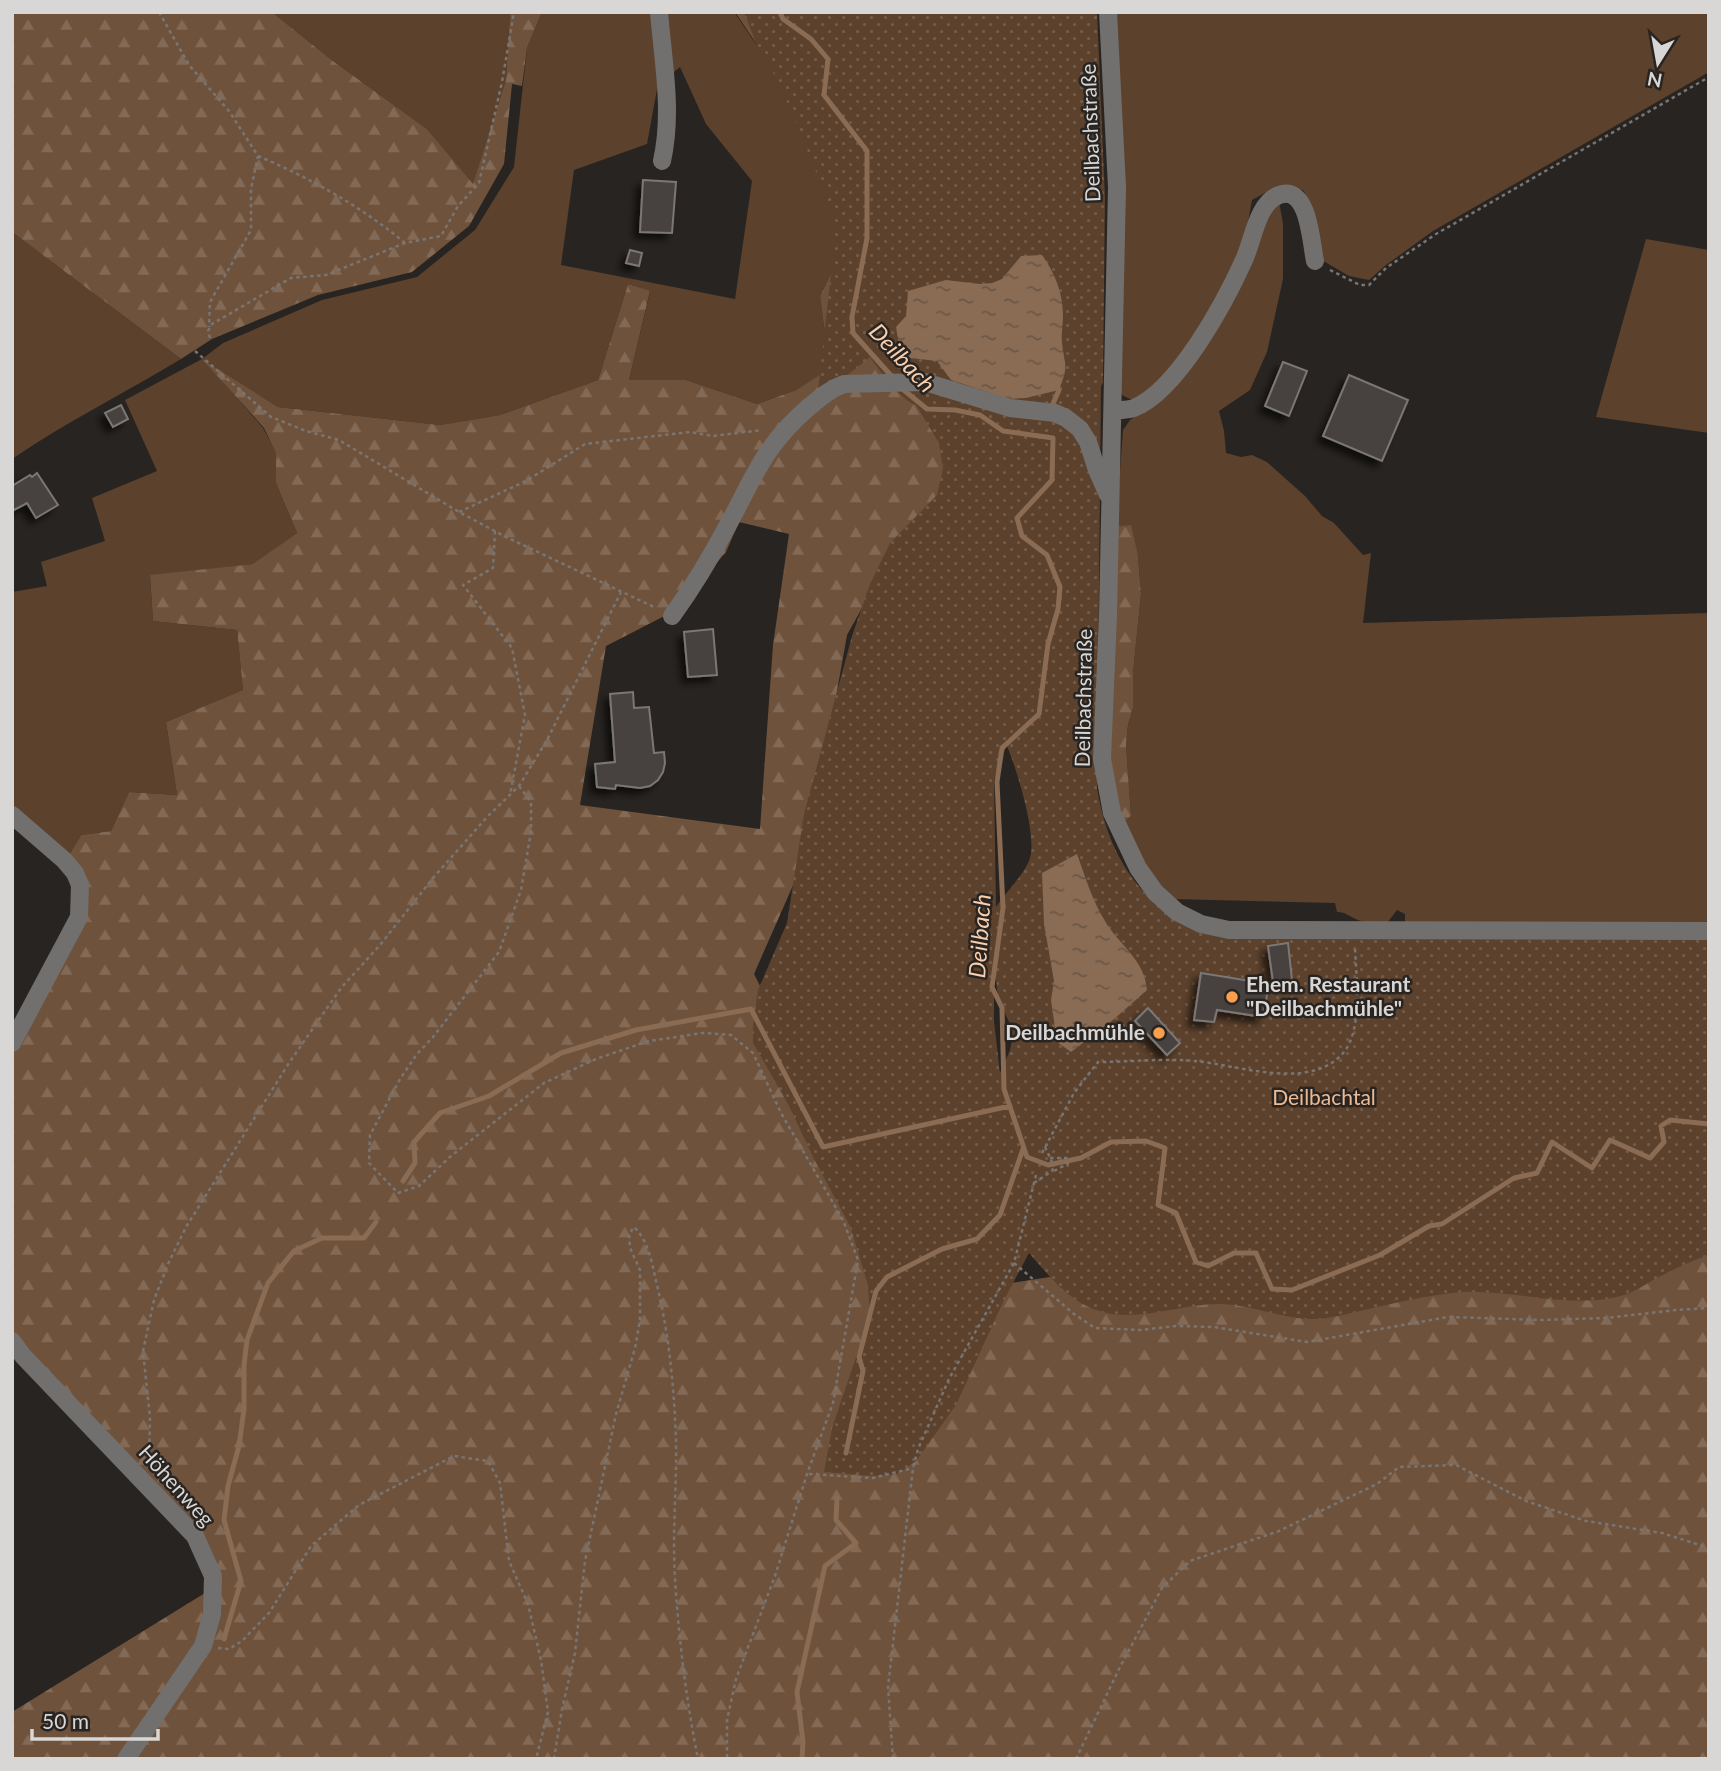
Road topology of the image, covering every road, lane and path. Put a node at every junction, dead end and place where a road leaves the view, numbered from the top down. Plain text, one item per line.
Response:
1 (159, 12) edge
2 (514, 12) edge
3 (659, 12) edge
4 (1108, 12) edge
5 (1709, 77) edge
6 (258, 156) junction
7 (662, 161) dead end
8 (405, 243) junction
9 (1315, 261) joint
10 (208, 331) junction
11 (210, 338) dead end
12 (195, 351) dead end
13 (1113, 411) junction
14 (786, 426) junction
15 (1111, 501) junction
16 (459, 512) junction
17 (495, 531) junction
18 (621, 592) junction
19 (672, 616) joint
20 (519, 786) junction
21 (510, 794) junction
22 (12, 815) edge
23 (1354, 930) junction
24 (1709, 931) edge
25 (12, 1043) edge
26 (1045, 1147) junction
27 (1042, 1153) dead end
28 (1036, 1175) dead end
29 (1034, 1182) junction
30 (1014, 1263) junction
31 (1709, 1308) edge
32 (12, 1341) edge
33 (912, 1468) junction
34 (807, 1474) junction
35 (152, 1493) junction
36 (1709, 1548) edge
37 (203, 1646) junction
38 (126, 1759) edge
39 (536, 1759) edge
40 (554, 1759) edge
41 (698, 1759) edge
42 (727, 1759) edge
43 (893, 1759) edge
44 (1076, 1759) edge

1 - 6 path
2 - 8 path
3 - 7 street
4 - 13 street, Deilbachstraße
5 - 9 path
6 - 8 path
6 - 10 path
8 - 10 path
9 - 13 street
10 - 11 path
12 - 16 path
13 - 15 street, Deilbachstraße
14 - 15 street
14 - 16 path
14 - 19 street
15 - 23 street, Deilbachstraße
16 - 17 path
17 - 18 path
17 - 21 path
18 - 19 path
18 - 20 path
20 - 21 path
20 - 34 path
21 - 35 path
22 - 25 street
23 - 24 street, Deilbachstraße
23 - 26 path
26 - 27 path
26 - 29 path
28 - 29 path
29 - 30 path
30 - 31 path
30 - 33 path
32 - 35 street, Höhenweg
33 - 34 path
33 - 43 path
34 - 42 path
35 - 37 street, Höhenweg
36 - 44 path
37 - 38 street, Höhenweg
37 - 39 path
40 - 41 path

